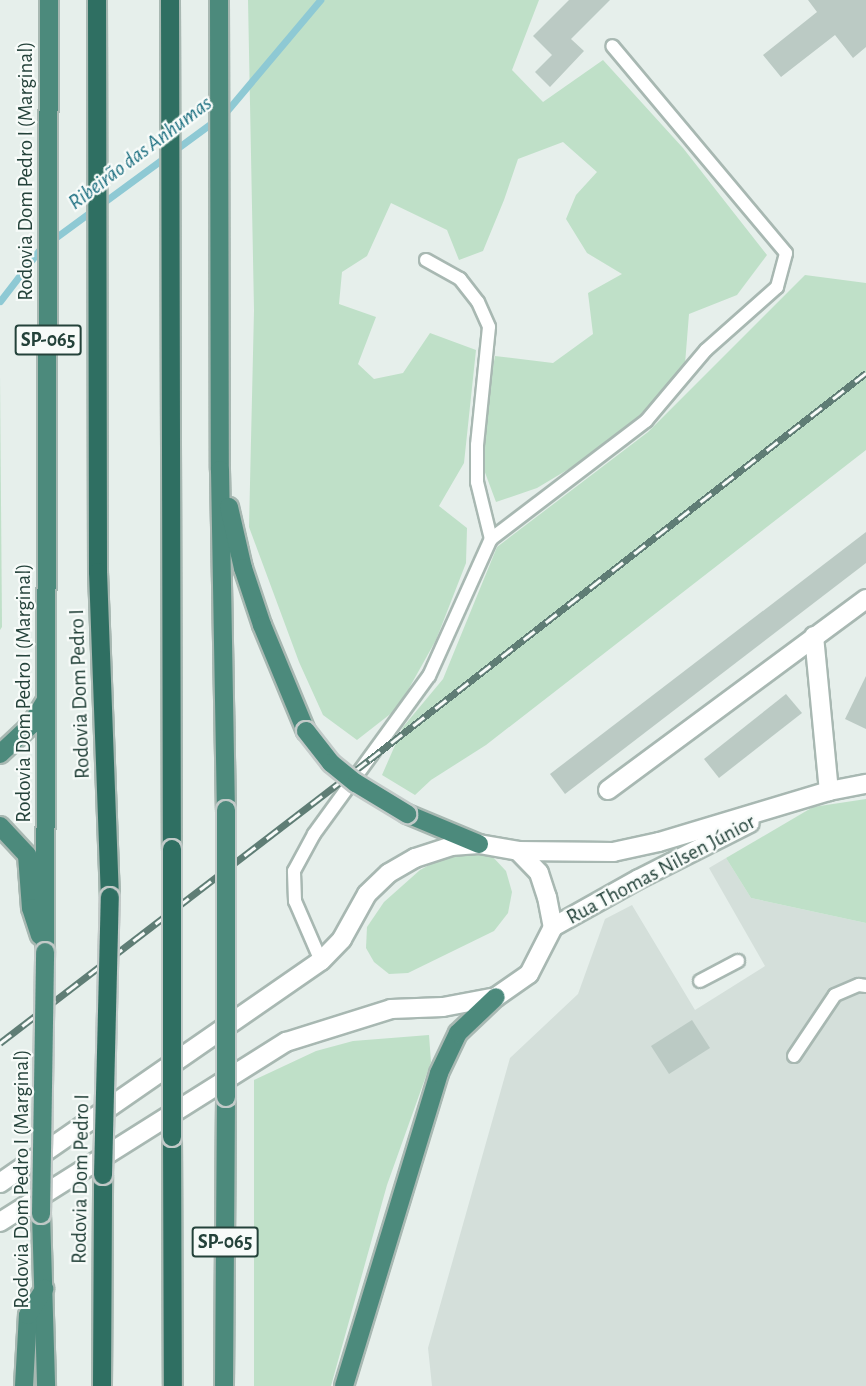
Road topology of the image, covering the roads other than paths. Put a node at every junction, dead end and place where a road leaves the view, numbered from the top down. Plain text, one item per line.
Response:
1 (49, 0) edge
2 (170, 0) edge
3 (219, 0) edge
4 (96, 9) edge
5 (612, 46) dead end
6 (426, 260) dead end
7 (220, 470) junction
8 (491, 539) junction
9 (866, 599) edge
10 (814, 636) junction
11 (46, 698) junction
12 (0, 754) edge
13 (866, 784) edge
14 (608, 790) dead end
15 (829, 791) junction
16 (786, 803) junction
17 (0, 826) edge
18 (659, 842) junction
19 (479, 844) junction
20 (518, 851) junction
21 (681, 857) junction
22 (553, 927) junction
23 (45, 952) junction
24 (321, 961) junction
25 (738, 961) dead end
26 (700, 981) dead end
27 (866, 986) edge
28 (496, 997) junction
29 (794, 1056) dead end
30 (0, 1183) edge
31 (0, 1222) edge
32 (44, 1289) junction
33 (24, 1386) edge
34 (46, 1386) edge
35 (102, 1386) edge
36 (173, 1386) edge
37 (224, 1386) edge
38 (344, 1386) edge

1 - 11 highway, Rodovia Dom Pedro I (Marginal) / SP-065
2 - 36 highway, SP-065, bridge
3 - 7 highway
4 - 35 highway, Rodovia Dom Pedro I / SP-065, bridge
5 - 8 lane
6 - 8 lane
7 - 19 highway, bridge
7 - 37 highway, SP-065, bridge
8 - 24 lane
9 - 10 street
10 - 14 street
10 - 15 street
11 - 12 highway
11 - 23 highway, Rodovia Dom Pedro I (Marginal) / SP-065
13 - 15 street, Rua Thomas Nilsen Júnior
15 - 16 street, Rua Thomas Nilsen Júnior
16 - 18 street, Rua Thomas Nilsen Júnior
16 - 21 street, Rua Thomas Nilsen Júnior
17 - 23 highway
18 - 20 street, Rua Thomas Nilsen Júnior
18 - 21 lane
19 - 20 street, Rua Thomas Nilsen Júnior
19 - 24 street, Rua Thomas Nilsen Júnior
20 - 22 street
21 - 22 street, Rua Thomas Nilsen Júnior
22 - 28 street, Rua Thomas Nilsen Júnior
23 - 32 highway, Rodovia Dom Pedro I (Marginal) / SP-065, bridge
24 - 30 street, Rua Thomas Nilsen Júnior
25 - 26 lane
27 - 29 lane
28 - 31 street, Rua Thomas Nilsen Júnior
28 - 38 highway
32 - 33 highway
32 - 34 highway, Rodovia Dom Pedro I (Marginal) / SP-065

